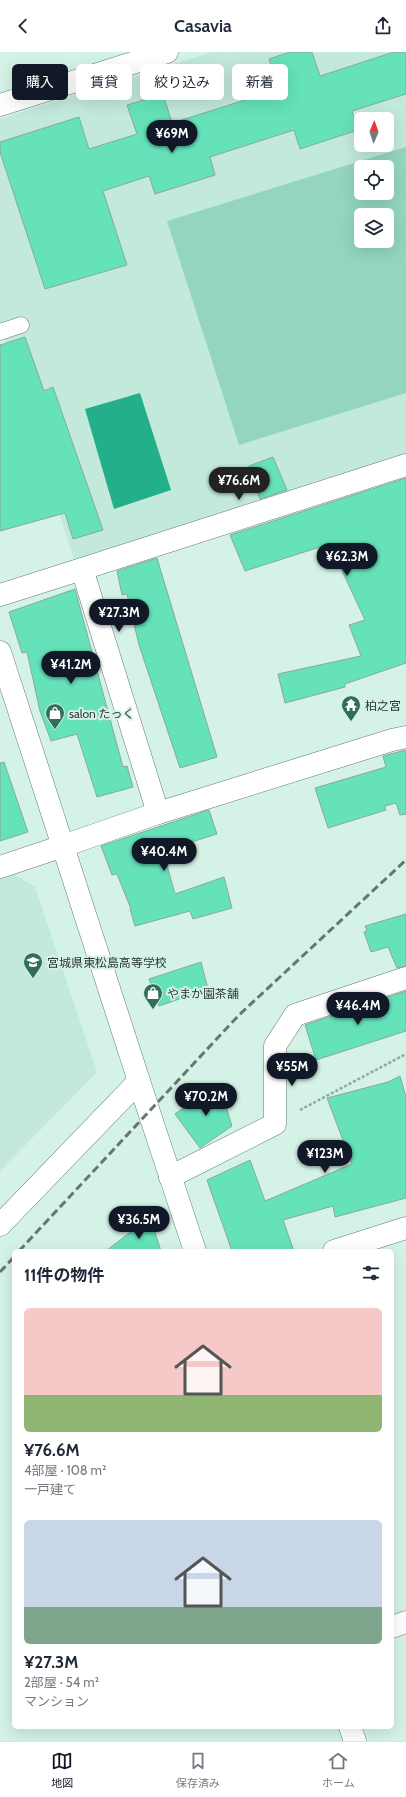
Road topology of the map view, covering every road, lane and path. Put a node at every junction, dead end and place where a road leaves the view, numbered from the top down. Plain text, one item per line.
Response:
1 (167, 52) edge
2 (0, 104) edge
3 (21, 325) dead end
4 (0, 332) edge
5 (406, 465) edge
6 (82, 569) junction
7 (0, 595) edge
8 (0, 652) edge
9 (406, 737) edge
10 (158, 813) junction
11 (63, 846) junction
12 (0, 867) edge
13 (406, 978) edge
14 (406, 1054) edge
15 (139, 1081) junction
16 (275, 1124) junction
17 (170, 1177) junction
18 (0, 1225) edge
19 (406, 1228) edge
20 (194, 1249) edge
21 (340, 1249) edge
22 (406, 1622) edge
23 (394, 1626) edge
24 (351, 1729) edge
25 (354, 1741) edge

1 - 2 street
3 - 4 lane
5 - 6 street
6 - 7 street
6 - 10 street
8 - 11 street
9 - 10 street
10 - 11 street
11 - 12 street
11 - 15 street
13 - 16 street
14 - 16 path
15 - 17 street
15 - 18 street
16 - 17 street
17 - 20 street
19 - 21 street
22 - 23 street
24 - 25 street

